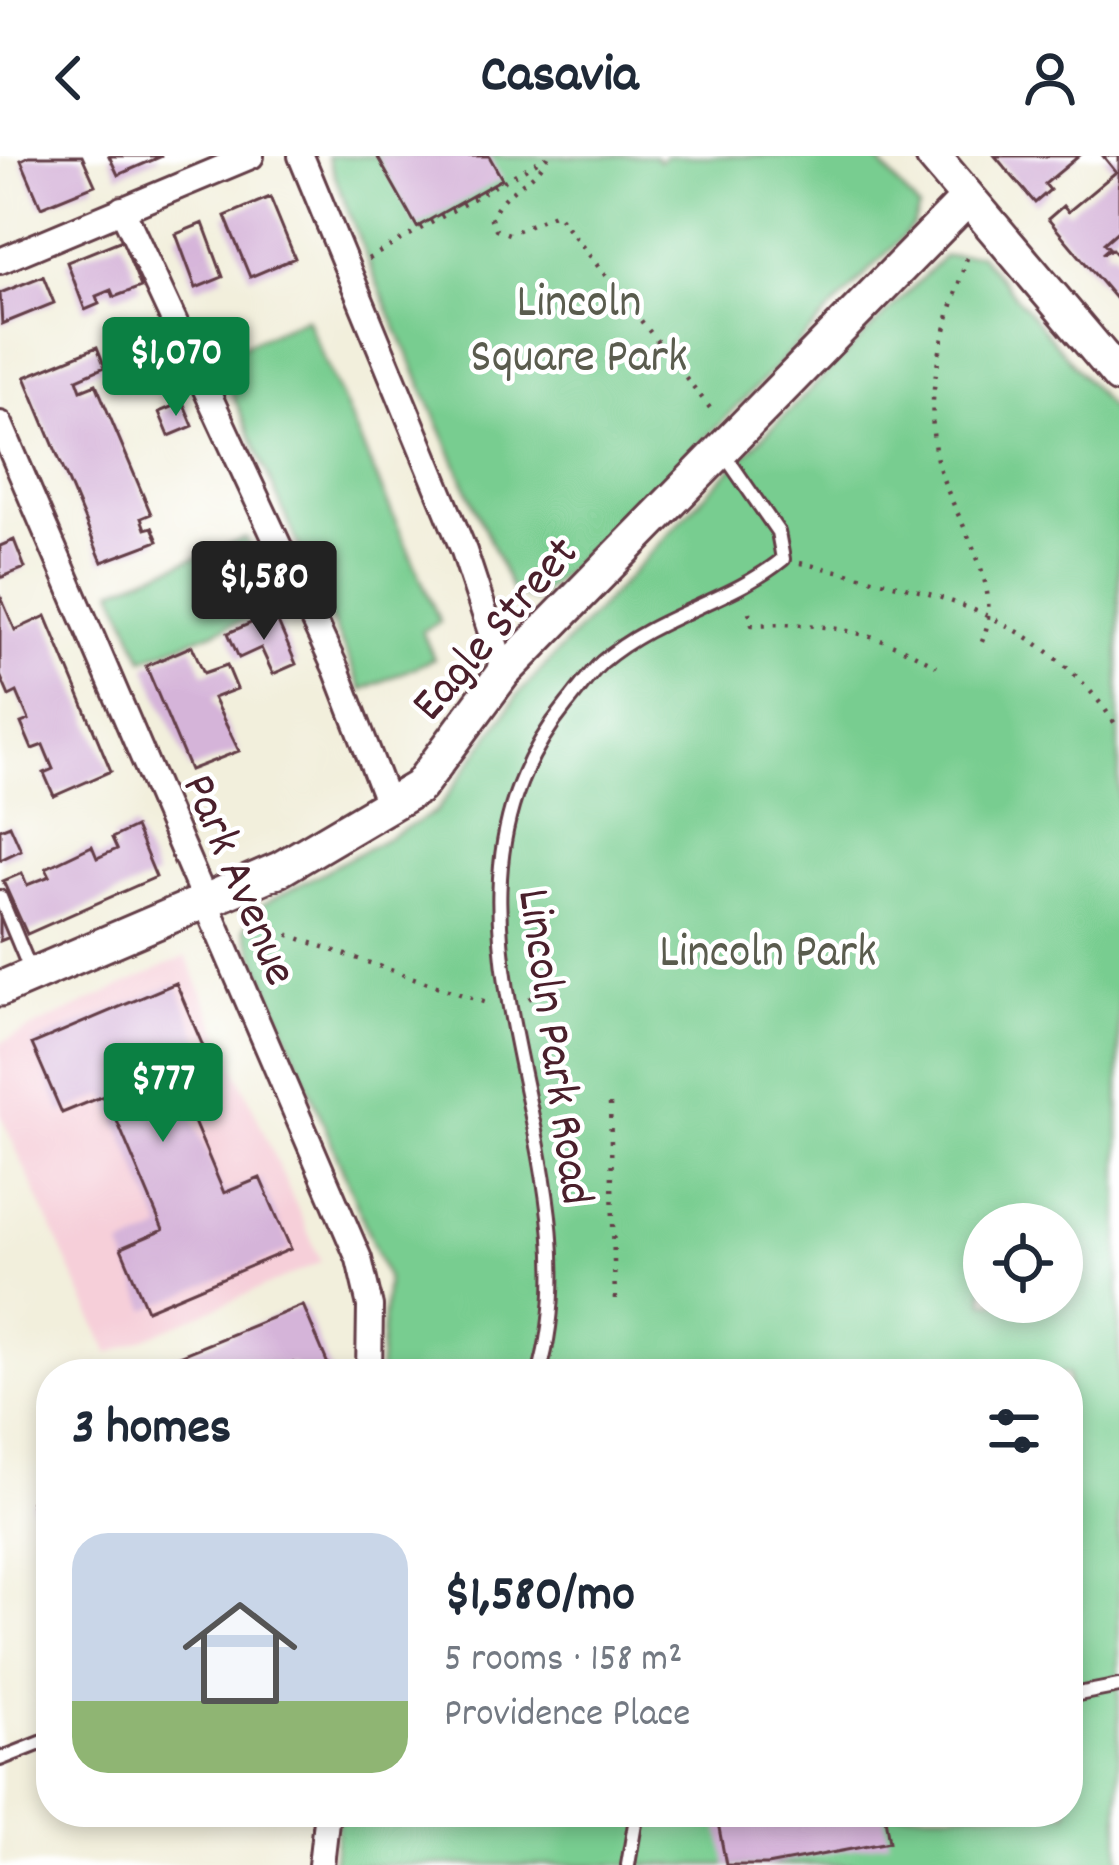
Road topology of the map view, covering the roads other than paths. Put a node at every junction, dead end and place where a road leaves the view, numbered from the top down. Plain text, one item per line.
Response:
1 (250, 156) edge
2 (301, 156) edge
3 (933, 156) edge
4 (968, 198) junction
5 (122, 208) junction
6 (0, 261) edge
7 (1116, 366) edge
8 (0, 424) edge
9 (720, 449) junction
10 (504, 672) junction
11 (390, 808) junction
12 (0, 897) edge
13 (208, 900) junction
14 (32, 975) junction
15 (0, 988) edge
16 (369, 1359) edge
17 (544, 1359) edge
18 (1119, 1686) edge
19 (1083, 1693) edge
20 (36, 1745) edge
21 (6, 1758) edge
22 (325, 1827) edge
23 (635, 1827) edge
24 (321, 1865) edge
25 (628, 1865) edge

1 - 5 street
2 - 10 street
3 - 4 street
4 - 7 street
4 - 9 street, Eagle Street
5 - 6 street
5 - 11 street
8 - 13 street, Park Avenue
9 - 10 street, Eagle Street
9 - 17 lane, Lincoln Park Road
10 - 11 street, Eagle Street
11 - 13 street, Eagle Street
12 - 14 lane
13 - 14 street, Eagle Street
13 - 16 street, Park Avenue
14 - 15 street, Eagle Street
18 - 19 lane
20 - 21 lane
22 - 24 street
23 - 25 lane

